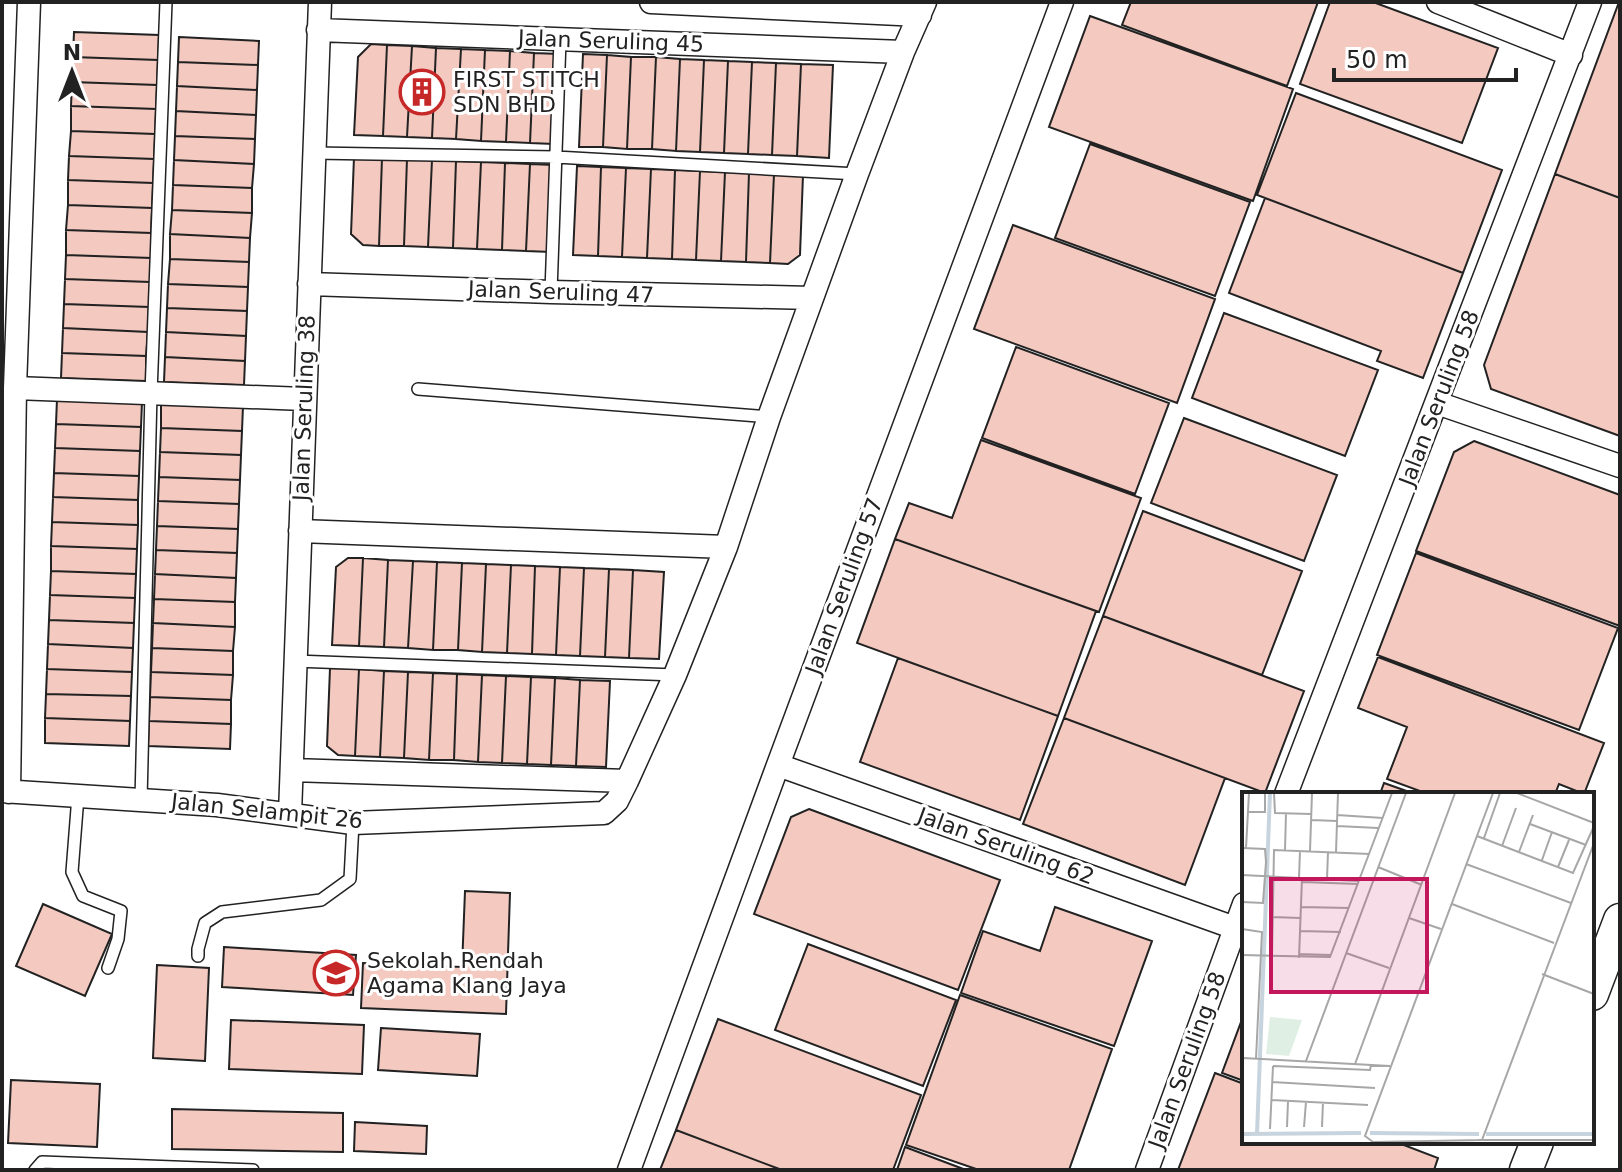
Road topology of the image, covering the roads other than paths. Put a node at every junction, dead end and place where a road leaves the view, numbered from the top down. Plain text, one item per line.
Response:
1 (29, 2) edge
2 (166, 2) edge
3 (320, 2) edge
4 (651, 2) edge
5 (1062, 2) edge
6 (1438, 2) edge
7 (1590, 2) edge
8 (922, 8) edge
9 (318, 30) junction
10 (560, 40) junction
11 (903, 52) junction
12 (1571, 55) junction
13 (314, 153) junction
14 (556, 157) junction
15 (857, 174) junction
16 (309, 284) junction
17 (551, 292) junction
18 (812, 298) junction
19 (15, 388) junction
20 (418, 389) dead end
21 (151, 393) junction
22 (304, 399) junction
23 (1437, 403) junction
24 (769, 417) junction
25 (1620, 466) edge
26 (300, 531) junction
27 (726, 547) junction
28 (295, 661) junction
29 (675, 675) junction
30 (778, 765) junction
31 (292, 770) junction
32 (627, 781) junction
33 (5, 792) edge
34 (1287, 792) edge
35 (78, 796) junction
36 (141, 800) junction
37 (290, 814) junction
38 (353, 823) junction
39 (1242, 909) edge
40 (1620, 920) edge
41 (1235, 928) junction
42 (198, 956) dead end
43 (1613, 962) edge
44 (108, 968) dead end
45 (1594, 991) edge
46 (1536, 1144) edge
47 (35, 1170) edge
48 (253, 1170) edge
49 (629, 1170) edge
50 (1147, 1170) edge
51 (1526, 1170) edge

1 - 19 street
2 - 21 lane
3 - 9 street, Jalan Seruling 38
4 - 8 street, Jalan Seruling 45
5 - 30 street, Jalan Seruling 57
6 - 12 street
7 - 12 street, Jalan Seruling 58
8 - 11 street
9 - 10 street, Jalan Seruling 45
9 - 13 street, Jalan Seruling 38
10 - 11 street, Jalan Seruling 45
10 - 14 lane
11 - 15 street
12 - 23 street, Jalan Seruling 58
13 - 14 lane
13 - 16 street, Jalan Seruling 38
14 - 15 lane
14 - 17 lane
15 - 18 street
16 - 17 street, Jalan Seruling 47
16 - 22 street, Jalan Seruling 38
17 - 18 street, Jalan Seruling 47
18 - 24 street
19 - 21 street
19 - 33 street
20 - 24 lane
21 - 22 street
21 - 36 lane
22 - 26 street, Jalan Seruling 38
23 - 25 street
23 - 34 street, Jalan Seruling 58
24 - 27 street
26 - 27 street
26 - 28 street, Jalan Seruling 38
27 - 29 street
28 - 29 lane
28 - 31 street, Jalan Seruling 38
29 - 32 street
30 - 41 street, Jalan Seruling 62
30 - 49 street, Jalan Seruling 57
31 - 32 street, Jalan Selampit 26
31 - 37 street, Jalan Seruling 38
32 - 38 street, Jalan Selampit 26
33 - 35 street, Jalan Selampit 26
35 - 36 street, Jalan Selampit 26
35 - 44 lane
36 - 37 street, Jalan Selampit 26
37 - 38 street, Jalan Selampit 26
38 - 42 lane
39 - 41 street, Jalan Seruling 58
40 - 43 main road
41 - 50 street, Jalan Seruling 58
43 - 45 main road
46 - 51 main road
47 - 48 lane

